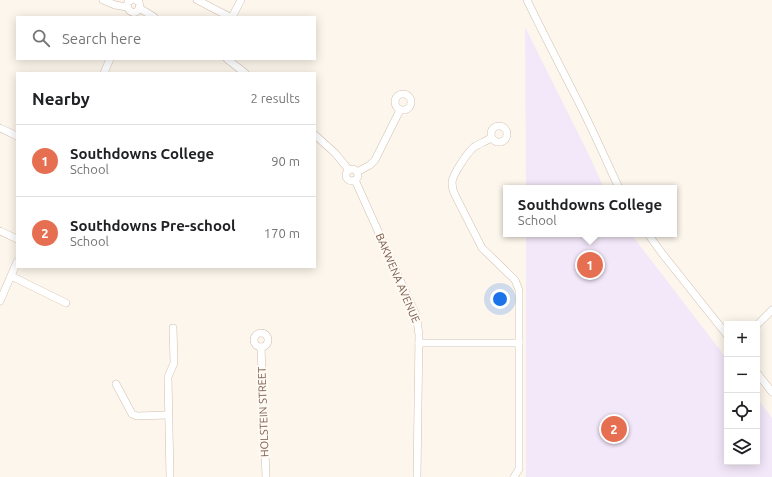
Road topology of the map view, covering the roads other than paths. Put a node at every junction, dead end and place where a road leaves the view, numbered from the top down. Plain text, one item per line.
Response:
1 (103, 0) edge
2 (131, 0) edge
3 (136, 0) edge
4 (197, 0) edge
5 (241, 0) edge
6 (527, 0) edge
7 (139, 8) junction
8 (129, 12) edge
9 (152, 16) edge
10 (229, 16) edge
11 (232, 16) edge
12 (110, 60) edge
13 (228, 60) edge
14 (104, 72) edge
15 (243, 72) edge
16 (400, 110) dead end
17 (0, 128) edge
18 (16, 136) edge
19 (316, 136) edge
20 (491, 138) dead end
21 (349, 170) junction
22 (357, 172) junction
23 (355, 180) junction
24 (618, 185) edge
25 (0, 231) edge
26 (650, 237) edge
27 (16, 239) edge
28 (16, 264) edge
29 (11, 276) junction
30 (0, 301) edge
31 (66, 303) dead end
32 (772, 310) edge
33 (760, 322) edge
34 (173, 328) dead end
35 (724, 331) edge
36 (419, 343) junction
37 (519, 343) junction
38 (261, 348) dead end
39 (760, 377) edge
40 (116, 384) dead end
41 (772, 392) edge
42 (168, 415) junction
43 (170, 477) edge
44 (266, 477) edge
45 (417, 477) edge
46 (514, 477) edge

1 - 8 street
2 - 8 street
3 - 7 street
4 - 10 street
5 - 11 street
6 - 24 street
7 - 8 street
7 - 9 street
12 - 14 street
13 - 15 street
16 - 22 street
17 - 18 street
19 - 21 street
20 - 37 street
21 - 22 street
21 - 23 street
22 - 23 street
23 - 36 street, BAKWENA AVENUE
25 - 27 street
26 - 35 street
28 - 29 street
29 - 30 street
29 - 31 street
32 - 33 street
34 - 42 street
36 - 37 street
36 - 45 street, BAKWENA AVENUE
37 - 46 street
38 - 44 street, HOLSTEIN STREET
39 - 41 street
40 - 42 street
42 - 43 street

